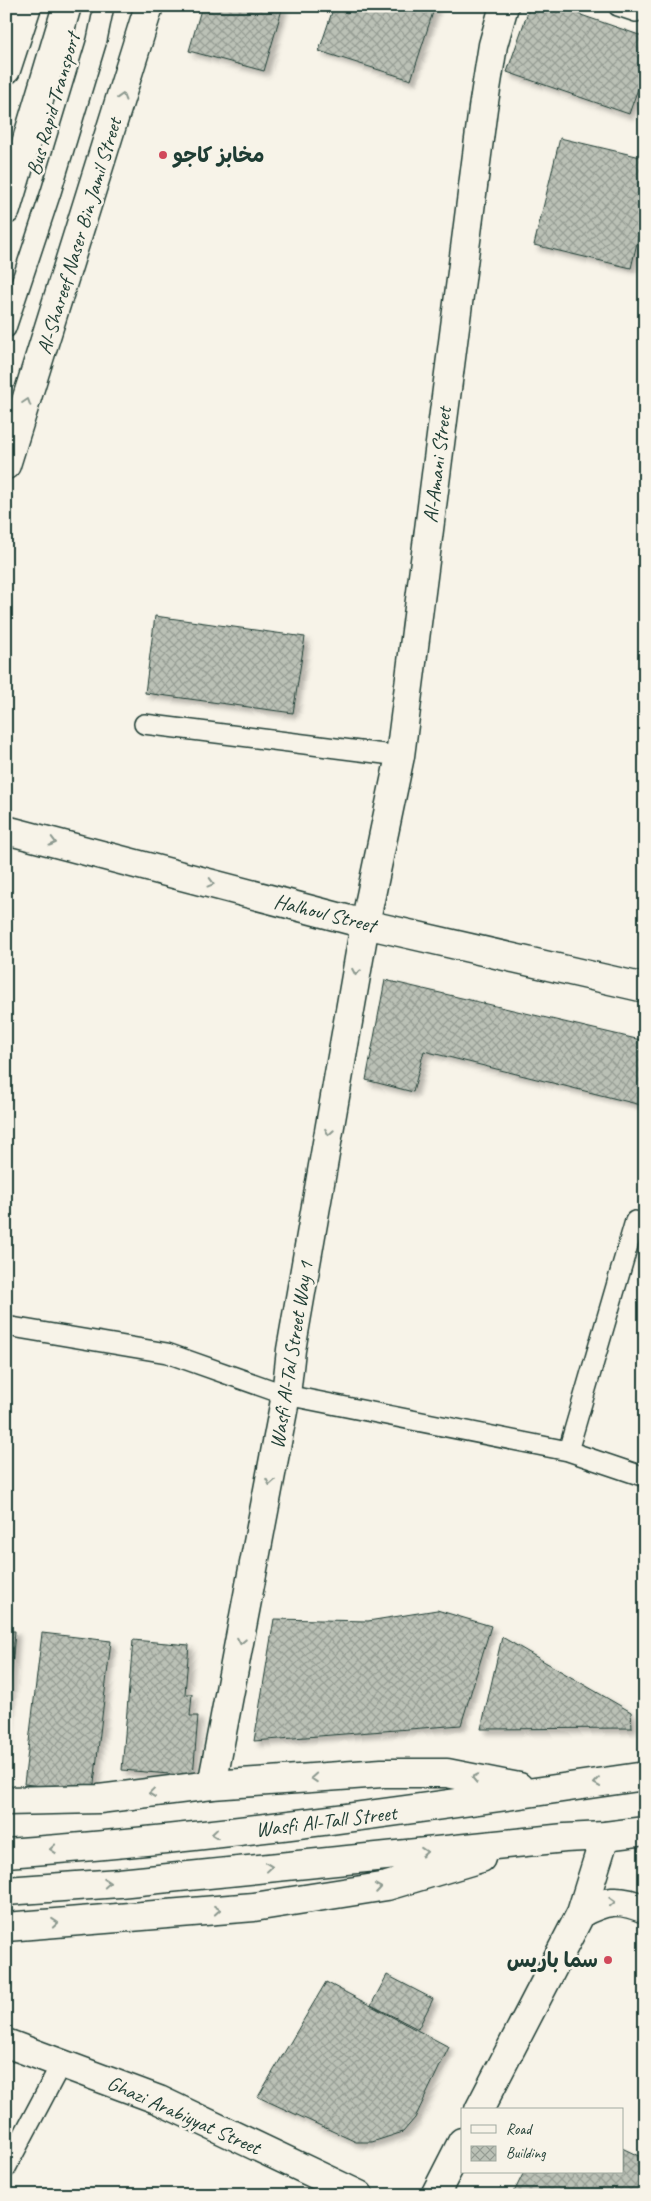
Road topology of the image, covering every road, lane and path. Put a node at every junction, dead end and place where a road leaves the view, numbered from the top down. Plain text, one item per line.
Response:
1 (27, 6) edge
2 (67, 6) edge
3 (104, 6) edge
4 (149, 6) edge
5 (504, 6) edge
6 (618, 6) edge
7 (636, 12) dead end
8 (6, 70) edge
9 (6, 210) edge
10 (6, 328) edge
11 (6, 465) edge
12 (144, 724) dead end
13 (400, 756) junction
14 (6, 830) edge
15 (365, 924) junction
16 (645, 988) edge
17 (635, 1221) dead end
18 (6, 1326) edge
19 (286, 1395) junction
20 (568, 1451) junction
21 (645, 1477) edge
22 (645, 1776) edge
23 (212, 1785) junction
24 (540, 1791) junction
25 (6, 1801) edge
26 (645, 1831) edge
27 (604, 1836) junction
28 (528, 1842) junction
29 (6, 1853) edge
30 (6, 1891) edge
31 (645, 1908) edge
32 (581, 1913) junction
33 (6, 1927) edge
34 (6, 2043) edge
35 (61, 2064) junction
36 (480, 2108) edge
37 (461, 2144) edge
38 (6, 2168) edge
39 (359, 2195) edge
40 (435, 2195) edge

1 - 8 main road
2 - 9 main road
3 - 10 lane, Bus Rapid Transport
11 -> 4 main road, Al-Shareef Naser Bin Jamil Street
5 - 13 main road, Al-Amani Street
6 - 7 lane
12 - 13 lane
13 - 15 main road, Al-Amani Street
14 -> 15 main road, Halhoul Street
15 - 16 main road, Halhoul Street
15 -> 19 main road, Wasfi Al-Tal Street Way 1
17 - 20 lane
18 - 19 lane
19 - 20 lane
19 -> 23 main road, Wasfi Al-Tal Street Way 1
20 - 21 lane
22 -> 24 main road, Wasfi Al-Tall Street
24 -> 23 main road
23 -> 25 main road
24 -> 29 main road, Wasfi Al-Tall Street
26 - 27 main road, Wasfi Al-Tall Street
27 - 28 main road, Wasfi Al-Tall Street
27 - 32 main road
30 -> 28 main road, Wasfi Al-Tall Street
33 -> 28 main road
32 -> 31 main road
32 - 36 main road
34 - 35 main road, Ghazi Arabiyyat Street
35 - 38 lane
35 - 39 main road, Ghazi Arabiyyat Street
37 - 40 main road

